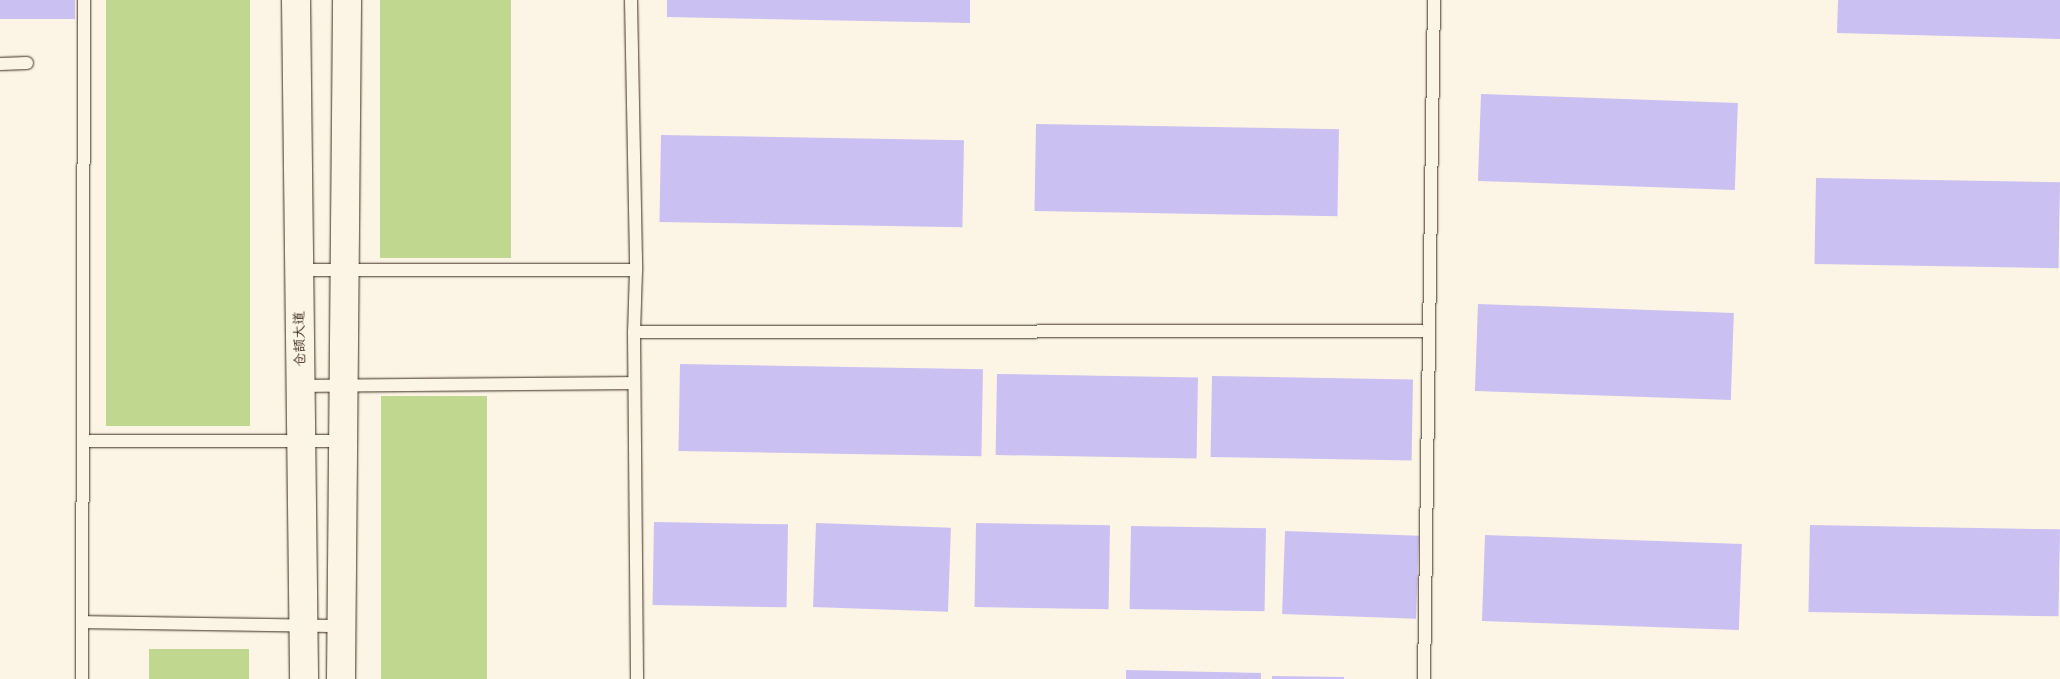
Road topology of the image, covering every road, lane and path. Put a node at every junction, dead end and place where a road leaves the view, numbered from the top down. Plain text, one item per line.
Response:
1 (84, 0) edge
2 (296, 0) edge
3 (347, 0) edge
4 (631, 0) edge
5 (1434, 0) edge
6 (27, 63) dead end
7 (0, 64) edge
8 (299, 270) junction
9 (344, 270) junction
10 (636, 270) junction
11 (1429, 331) junction
12 (634, 332) junction
13 (634, 382) junction
14 (301, 386) junction
15 (343, 386) junction
16 (83, 441) junction
17 (343, 441) junction
18 (301, 442) junction
19 (82, 622) junction
20 (303, 625) junction
21 (341, 626) junction
22 (82, 679) edge
23 (304, 679) edge
24 (340, 679) edge
25 (637, 679) edge
26 (1424, 679) edge

1 - 16 lane
2 - 8 main road, 仓颉大道
3 - 9 main road
4 - 10 lane
5 - 11 lane
6 - 7 lane
8 - 9 lane
8 - 14 main road, 仓颉大道
9 - 10 lane
9 - 15 main road
10 - 12 lane
11 - 12 lane
11 - 26 lane
12 - 13 lane
13 - 15 lane
13 - 25 lane
14 - 15 lane
14 - 18 main road, 仓颉大道
15 - 17 main road
16 - 18 lane
16 - 19 lane
17 - 18 lane
17 - 21 main road
18 - 20 main road, 仓颉大道
19 - 20 lane
19 - 22 lane
20 - 21 lane
20 - 23 main road, 仓颉大道
21 - 24 main road

